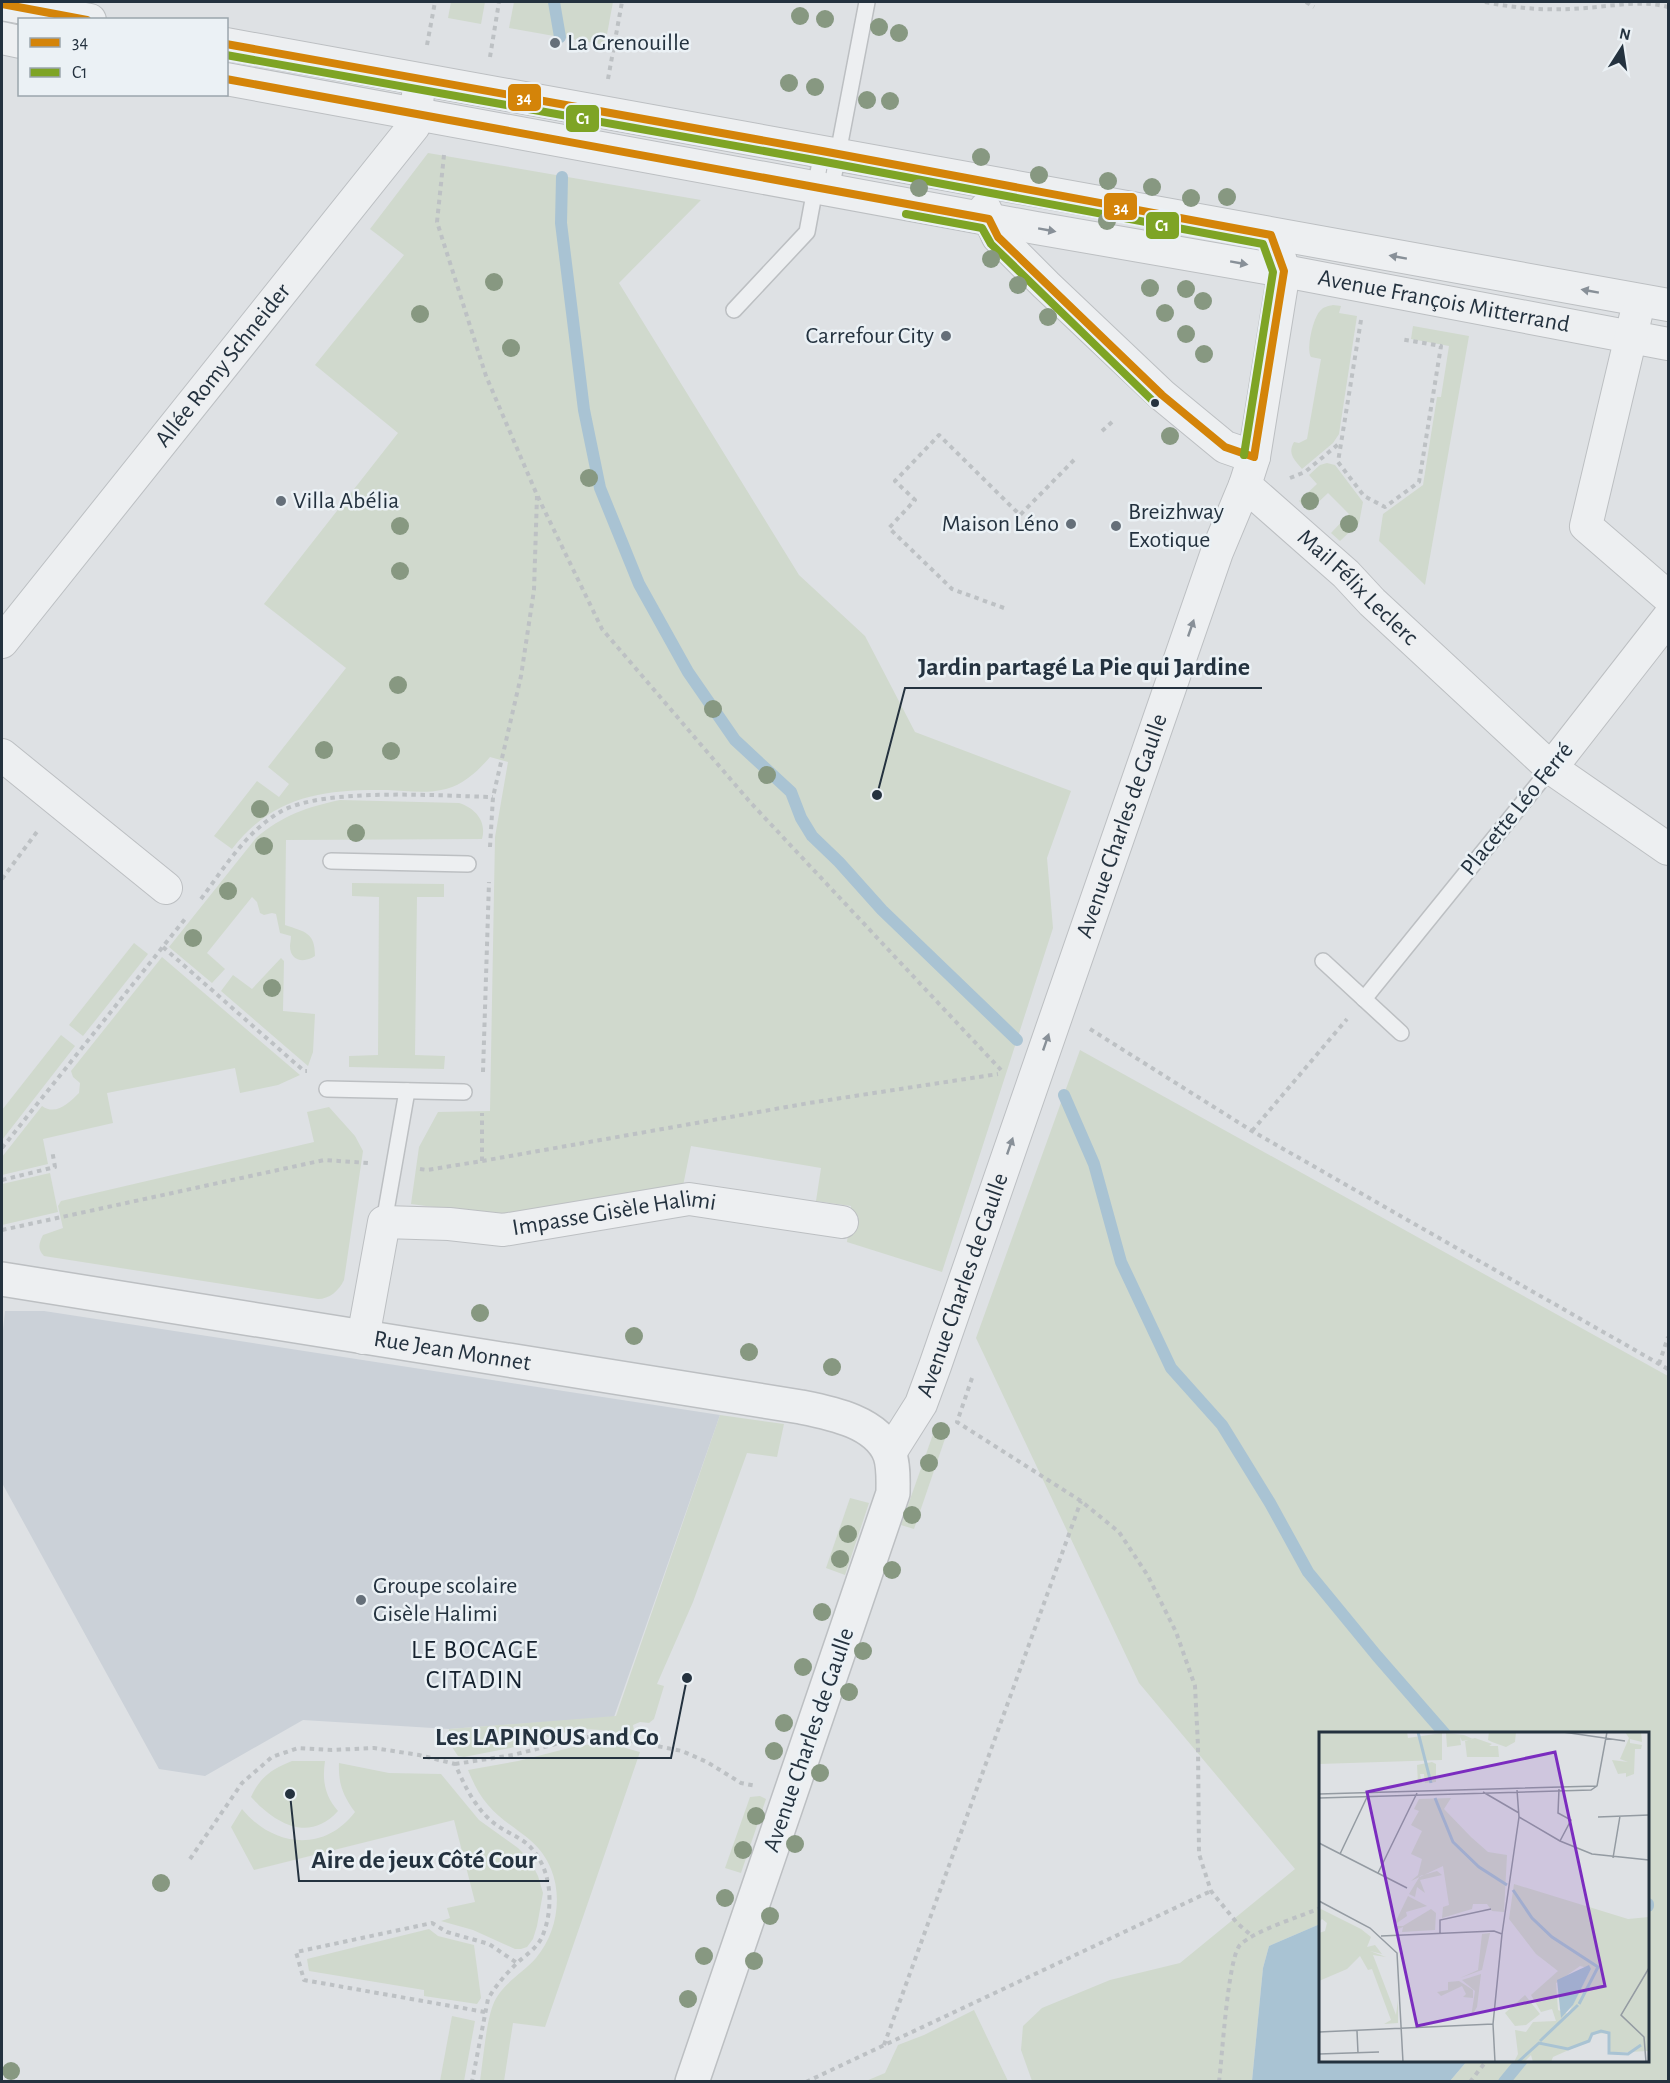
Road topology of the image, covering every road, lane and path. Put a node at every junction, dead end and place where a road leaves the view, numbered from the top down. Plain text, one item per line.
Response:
1 (499, 2) edge
2 (622, 2) edge
3 (867, 2) edge
4 (1306, 2) edge
5 (1485, 2) edge
6 (1314, 7) dead end
7 (1668, 7) edge
8 (3, 12) edge
9 (68, 18) edge
10 (2, 38) edge
11 (18, 42) edge
12 (228, 44) edge
13 (489, 61) dead end
14 (228, 79) edge
15 (421, 79) junction
16 (603, 112) junction
17 (416, 113) junction
18 (448, 119) junction
19 (830, 153) junction
20 (973, 179) junction
21 (823, 189) junction
22 (989, 219) junction
23 (1271, 235) junction
24 (1284, 271) junction
25 (1654, 302) edge
26 (734, 309) dead end
27 (1362, 313) dead end
28 (1633, 337) junction
29 (1400, 339) dead end
30 (1668, 344) edge
31 (1112, 422) dead end
32 (1102, 431) dead end
33 (1341, 442) junction
34 (1074, 460) dead end
35 (1250, 471) junction
36 (1285, 486) dead end
37 (537, 495) junction
38 (1668, 597) edge
39 (1004, 608) dead end
40 (1668, 618) edge
41 (2, 642) edge
42 (2, 755) edge
43 (1551, 768) junction
44 (493, 796) junction
45 (59, 802) junction
46 (1668, 849) edge
47 (490, 850) dead end
48 (331, 861) dead end
49 (468, 864) dead end
50 (489, 873) dead end
51 (2, 879) edge
52 (166, 888) dead end
53 (200, 901) dead end
54 (193, 910) dead end
55 (163, 947) junction
56 (1323, 961) dead end
57 (1364, 999) junction
58 (1080, 1023) dead end
59 (1401, 1033) dead end
60 (316, 1071) dead end
61 (483, 1083) dead end
62 (327, 1089) dead end
63 (407, 1091) junction
64 (464, 1092) dead end
65 (482, 1107) dead end
66 (1252, 1131) junction
67 (2, 1148) edge
68 (52, 1150) dead end
69 (482, 1161) junction
70 (393, 1167) junction
71 (2, 1180) edge
72 (384, 1221) junction
73 (842, 1222) dead end
74 (2, 1230) edge
75 (2, 1279) edge
76 (1668, 1337) edge
77 (363, 1338) junction
78 (1659, 1364) junction
79 (1668, 1369) edge
80 (972, 1378) dead end
81 (890, 1453) junction
82 (1081, 1501) junction
83 (455, 1764) junction
84 (792, 1789) junction
85 (190, 1859) dead end
86 (1211, 1891) junction
87 (1319, 1908) edge
88 (1252, 1936) junction
89 (517, 1963) junction
90 (485, 2012) junction
91 (884, 2045) junction
92 (1486, 2062) edge
93 (472, 2082) edge
94 (692, 2082) edge
95 (806, 2082) edge
96 (1219, 2082) edge
97 (1470, 2082) edge

1 - 13 path
2 - 16 path
3 - 19 lane
4 - 6 path
5 - 7 path
8 - 9 street
10 - 11 street
12 - 15 street, Avenue François Mitterrand
14 - 17 street, Avenue François Mitterrand
15 - 16 street, Avenue François Mitterrand
15 - 17 street, Allée Romy Schneider
16 - 19 street, Avenue François Mitterrand
17 - 18 street, Avenue François Mitterrand
17 - 41 street, Allée Romy Schneider
18 - 21 street, Avenue François Mitterrand
18 - 37 path
19 - 20 street, Avenue François Mitterrand
19 - 21 lane
20 - 22 street
20 - 23 street, Avenue François Mitterrand
21 - 22 street, Avenue François Mitterrand
21 - 26 lane
22 -> 24 street, Avenue François Mitterrand
22 - 35 street
23 - 24 street
25 -> 23 street, Avenue François Mitterrand
24 - 28 street, Avenue François Mitterrand
24 - 35 street
25 - 28 street
27 - 33 path
28 - 30 street, Avenue François Mitterrand
28 - 38 street
29 - 33 path
31 - 32 path
33 - 36 path
34 - 39 path
35 - 43 street, Mail Félix Leclerc
81 -> 35 street, Avenue Charles de Gaulle
37 - 44 path
37 - 69 path
40 - 43 street, Placette Léo Ferré
42 - 45 street
43 - 46 street, Mail Félix Leclerc
43 - 57 lane, Placette Léo Ferré
44 - 47 path
44 - 53 path
45 - 51 path
45 - 52 street
48 - 49 lane
50 - 61 path
54 - 55 path
55 - 60 path
55 - 67 path
56 - 57 lane
57 - 59 lane
57 - 66 path
58 - 66 path
62 - 63 lane
63 - 64 lane
63 - 70 lane
65 - 69 path
66 - 78 path
68 - 71 path
69 - 70 path
70 - 72 lane
70 - 74 path
72 - 73 street, Impasse Gisèle Halimi
72 - 77 street
75 - 77 street, Rue Jean Monnet
76 - 78 path
77 - 81 street, Rue Jean Monnet
78 - 79 path
80 - 82 path
81 - 84 street, Avenue Charles de Gaulle
82 - 86 path
82 - 91 path
83 - 84 path
83 - 85 path
83 - 89 path
84 - 94 street, Avenue Charles de Gaulle
86 - 88 path
86 - 91 path
87 - 88 path
88 - 96 path
89 - 90 path
89 - 90 path
90 - 93 path
91 - 95 path
92 - 97 path

